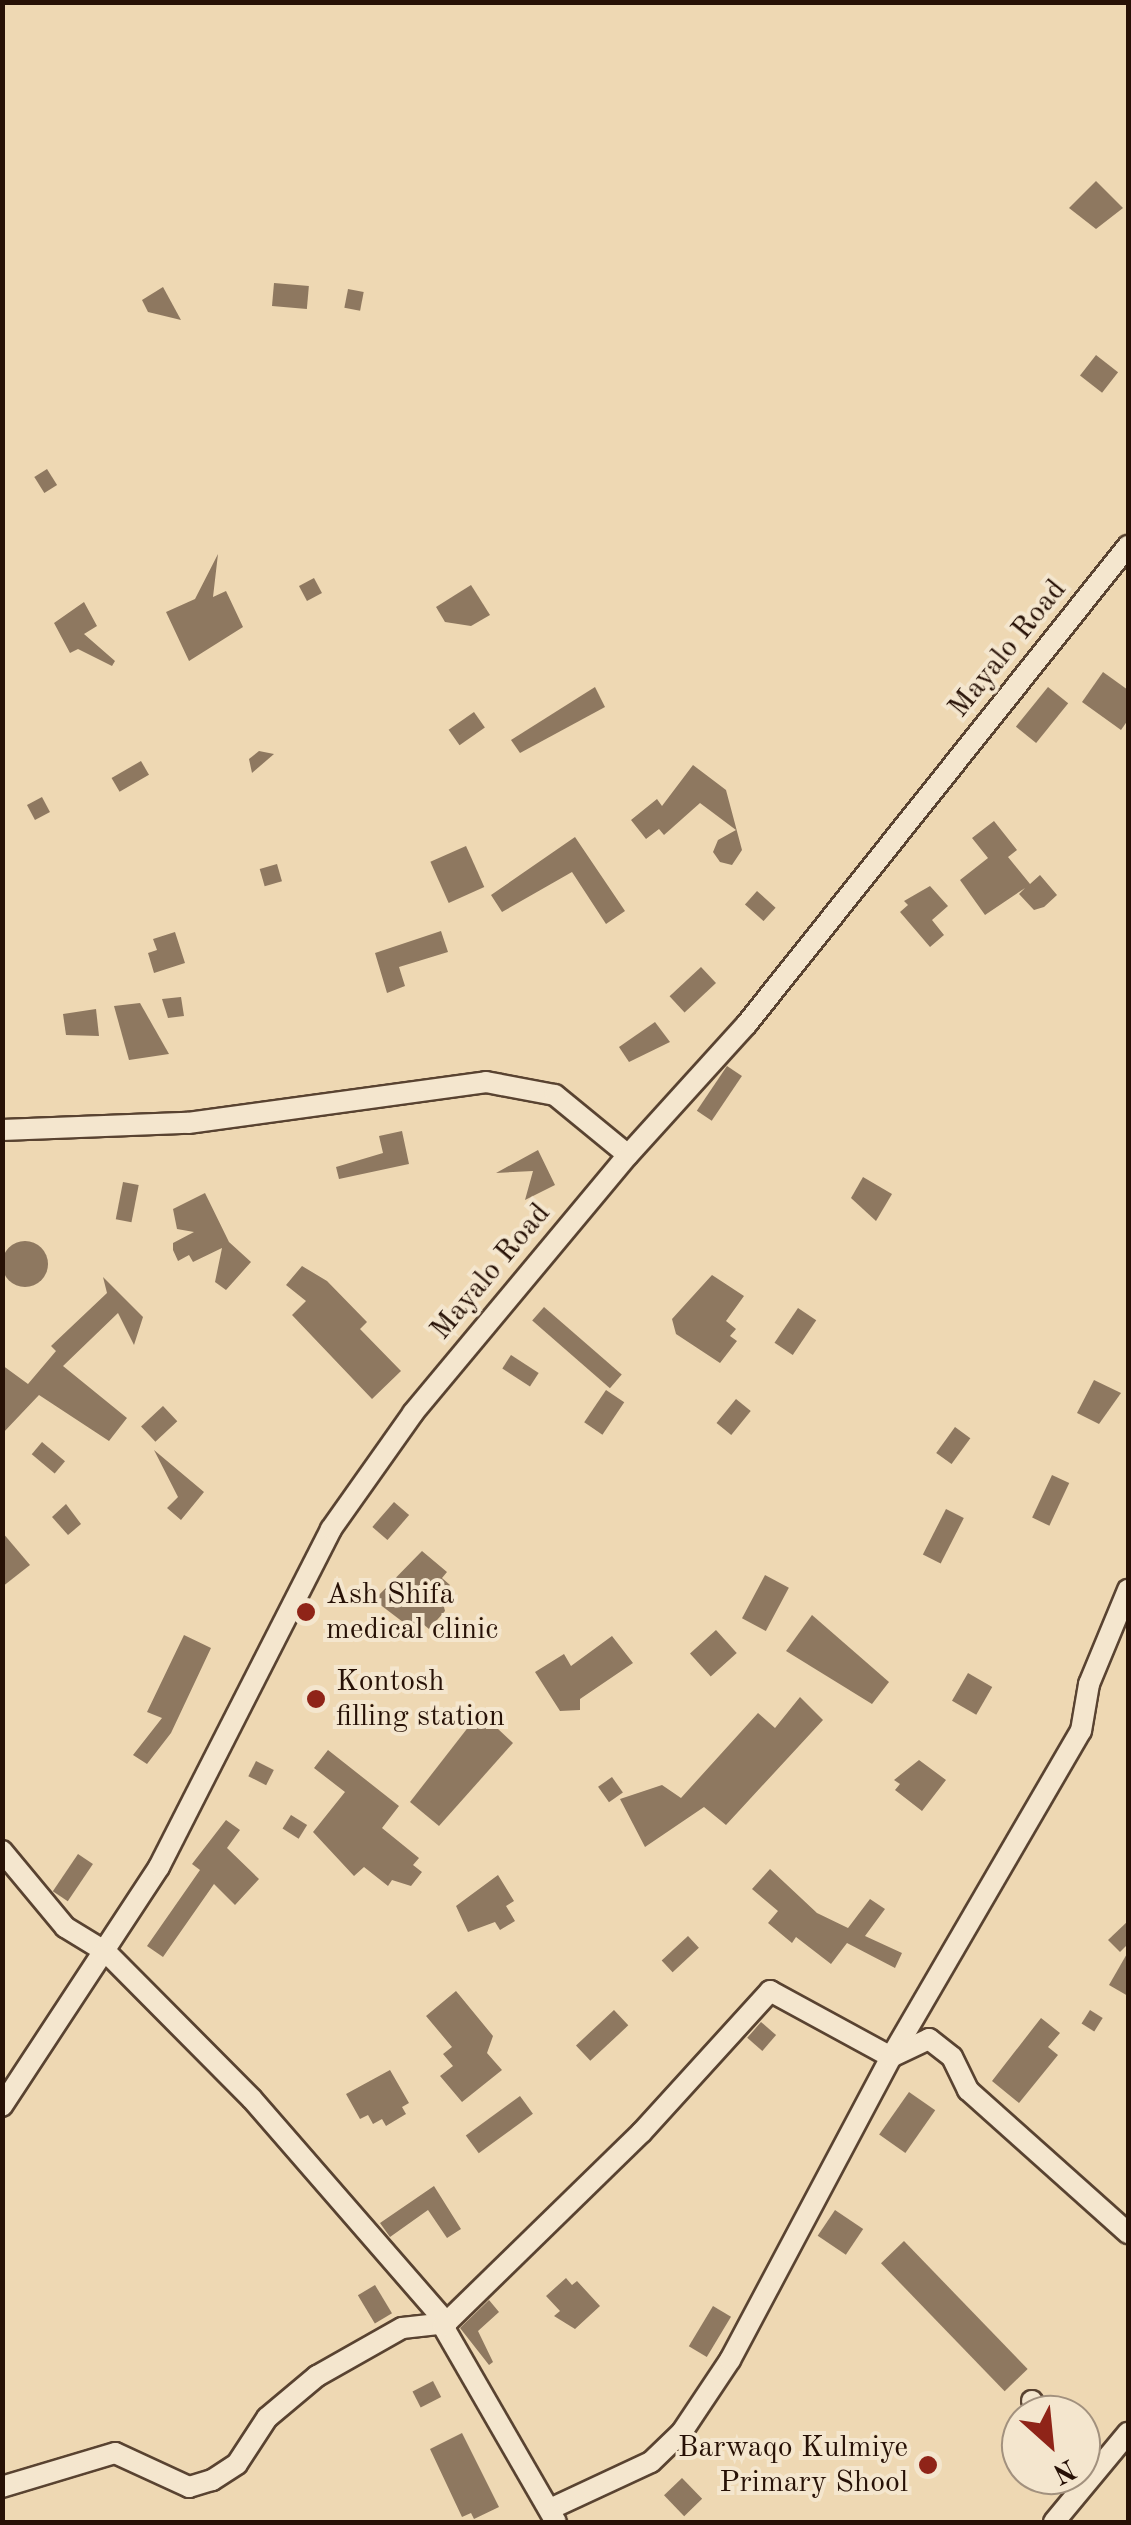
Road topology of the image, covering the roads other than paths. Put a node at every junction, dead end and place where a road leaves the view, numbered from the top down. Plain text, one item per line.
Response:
1 (1128, 546) edge
2 (2, 1130) edge
3 (628, 1155) junction
4 (1128, 1590) edge
5 (2, 1850) edge
6 (106, 1952) junction
7 (890, 2056) junction
8 (2, 2106) edge
9 (1128, 2233) edge
10 (447, 2323) junction
11 (1128, 2433) edge
12 (1101, 2459) edge
13 (2, 2487) edge
14 (1070, 2495) edge
15 (553, 2516) edge
16 (1054, 2522) edge

1 - 3 street, Mayalo Road
2 - 3 street
3 - 6 street, Mayalo Road
4 - 7 street
5 - 6 street
6 - 8 street, Mayalo Road
6 - 10 street
7 - 9 street
7 - 10 street
7 - 15 street
10 - 13 street
10 - 15 street
11 - 12 street
14 - 16 street

